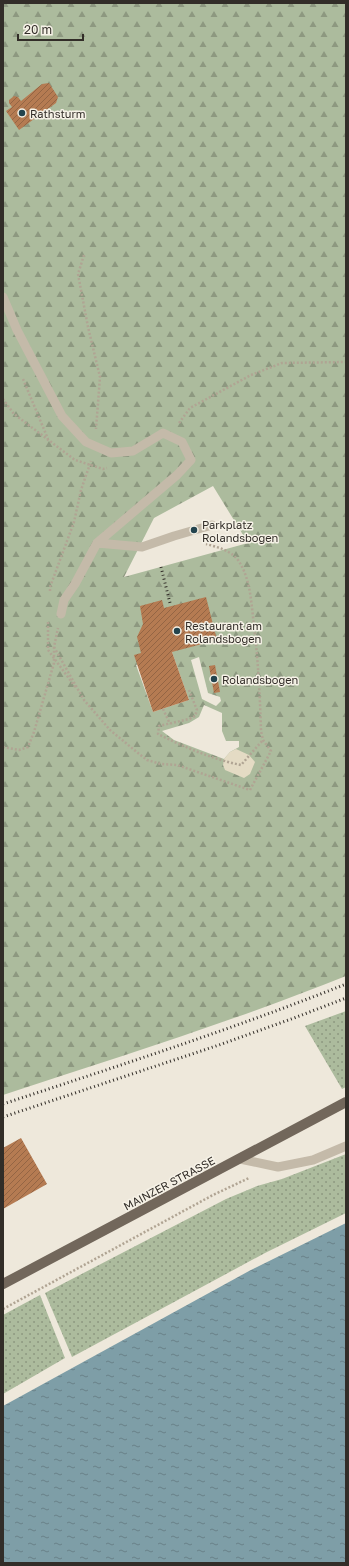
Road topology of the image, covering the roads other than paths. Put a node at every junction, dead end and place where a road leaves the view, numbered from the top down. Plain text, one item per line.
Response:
1 (3, 297) edge
2 (212, 525) dead end
3 (97, 543) junction
4 (61, 614) dead end
5 (346, 1102) edge
6 (346, 1146) edge
7 (240, 1159) junction
8 (3, 1284) edge

1 - 3 lane
2 - 3 lane
3 - 4 lane
5 - 7 main road, MAINZER STRASSE
6 - 7 lane
7 - 8 main road, MAINZER STRASSE

